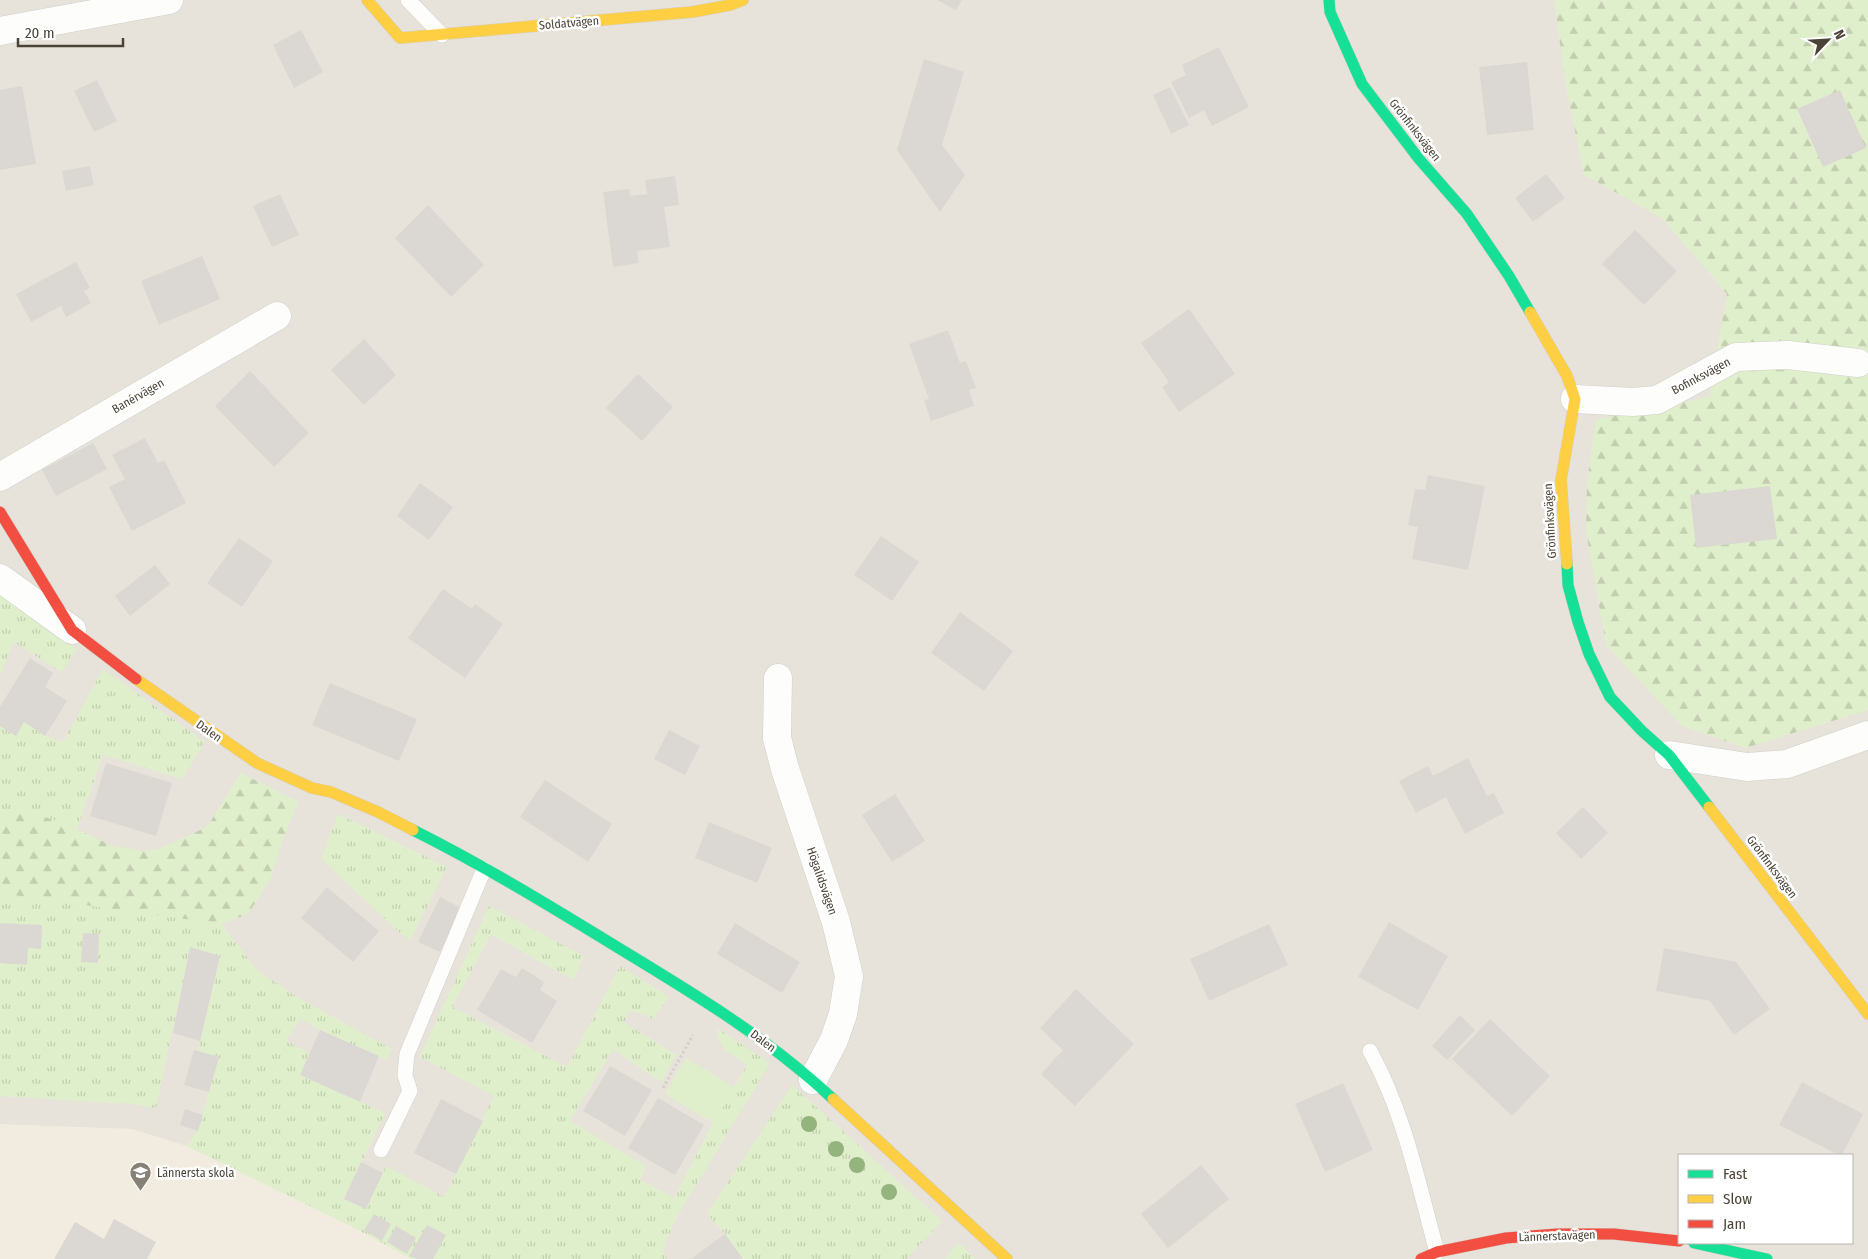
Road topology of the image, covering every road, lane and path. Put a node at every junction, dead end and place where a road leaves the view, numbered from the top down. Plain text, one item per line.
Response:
1 (169, 0) edge
2 (367, 0) edge
3 (408, 0) edge
4 (743, 0) edge
5 (1329, 0) edge
6 (0, 31) edge
7 (442, 35) junction
8 (276, 316) dead end
9 (1858, 363) dead end
10 (1576, 399) junction
11 (0, 477) edge
12 (0, 512) edge
13 (0, 578) edge
14 (72, 630) junction
15 (778, 678) dead end
16 (1868, 735) edge
17 (1669, 755) junction
18 (484, 869) junction
19 (1868, 1014) edge
20 (693, 1036) dead end
21 (1370, 1051) dead end
22 (813, 1080) junction
23 (662, 1088) dead end
24 (381, 1150) dead end
25 (1678, 1241) edge
26 (1699, 1244) edge
27 (1436, 1252) junction
28 (1007, 1259) edge
29 (1421, 1259) edge
30 (1767, 1259) edge

1 - 6 street
2 - 7 street, Soldatvägen
3 - 7 lane
4 - 7 street, Soldatvägen
5 - 10 street, Grönfinksvägen
8 - 11 street, Banérvägen
9 - 10 street, Bofinksvägen
10 - 17 street, Grönfinksvägen
12 - 14 street, Dalen
13 - 14 street
14 - 18 street, Dalen
15 - 22 street, Högalidsvägen
16 - 17 street
17 - 19 street, Grönfinksvägen
18 - 22 street, Dalen
18 - 24 lane
20 - 23 path
21 - 27 lane
22 - 28 street, Dalen
25 - 27 street, Lännerstavägen
26 - 30 street
27 - 29 street, Lännerstavägen

